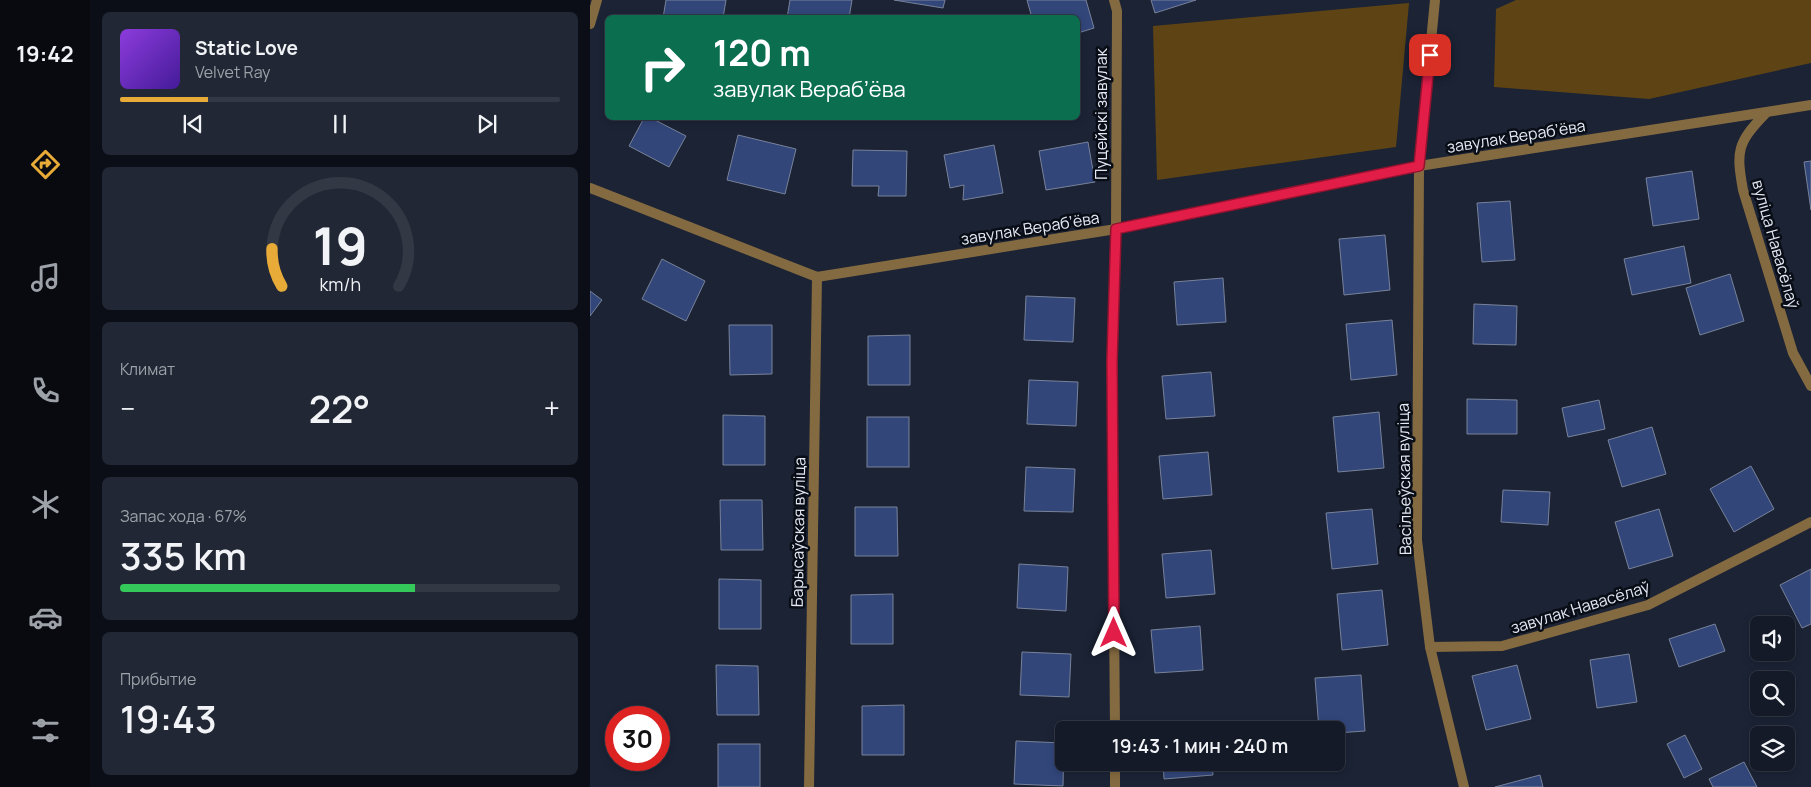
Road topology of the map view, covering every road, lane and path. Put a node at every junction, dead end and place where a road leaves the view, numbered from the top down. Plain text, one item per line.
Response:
1 (598, 0) edge
2 (1114, 0) edge
3 (1435, 0) edge
4 (590, 24) edge
5 (1811, 105) edge
6 (1764, 114) junction
7 (1419, 166) junction
8 (590, 188) edge
9 (1116, 229) junction
10 (818, 277) junction
11 (1811, 386) edge
12 (1811, 522) edge
13 (1430, 646) junction
14 (1115, 721) edge
15 (1115, 771) edge
16 (808, 787) edge
17 (1115, 787) edge
18 (1464, 787) edge

1 - 4 street
2 - 9 street, Пуцейскі завулак
3 - 7 street, Васільеўская вуліца
5 - 6 street, завулак Верабʼёва
6 - 7 street, завулак Верабʼёва
6 - 11 street, вуліца Навасёлаў
7 - 9 street, завулак Верабʼёва
7 - 13 street, Васільеўская вуліца
8 - 10 street
9 - 10 street, завулак Верабʼёва
9 - 14 street, Пуцейскі завулак
10 - 16 street, Барысаўская вуліца
12 - 13 street, завулак Навасёлаў
13 - 18 street, Васільеўская вуліца
15 - 17 street

